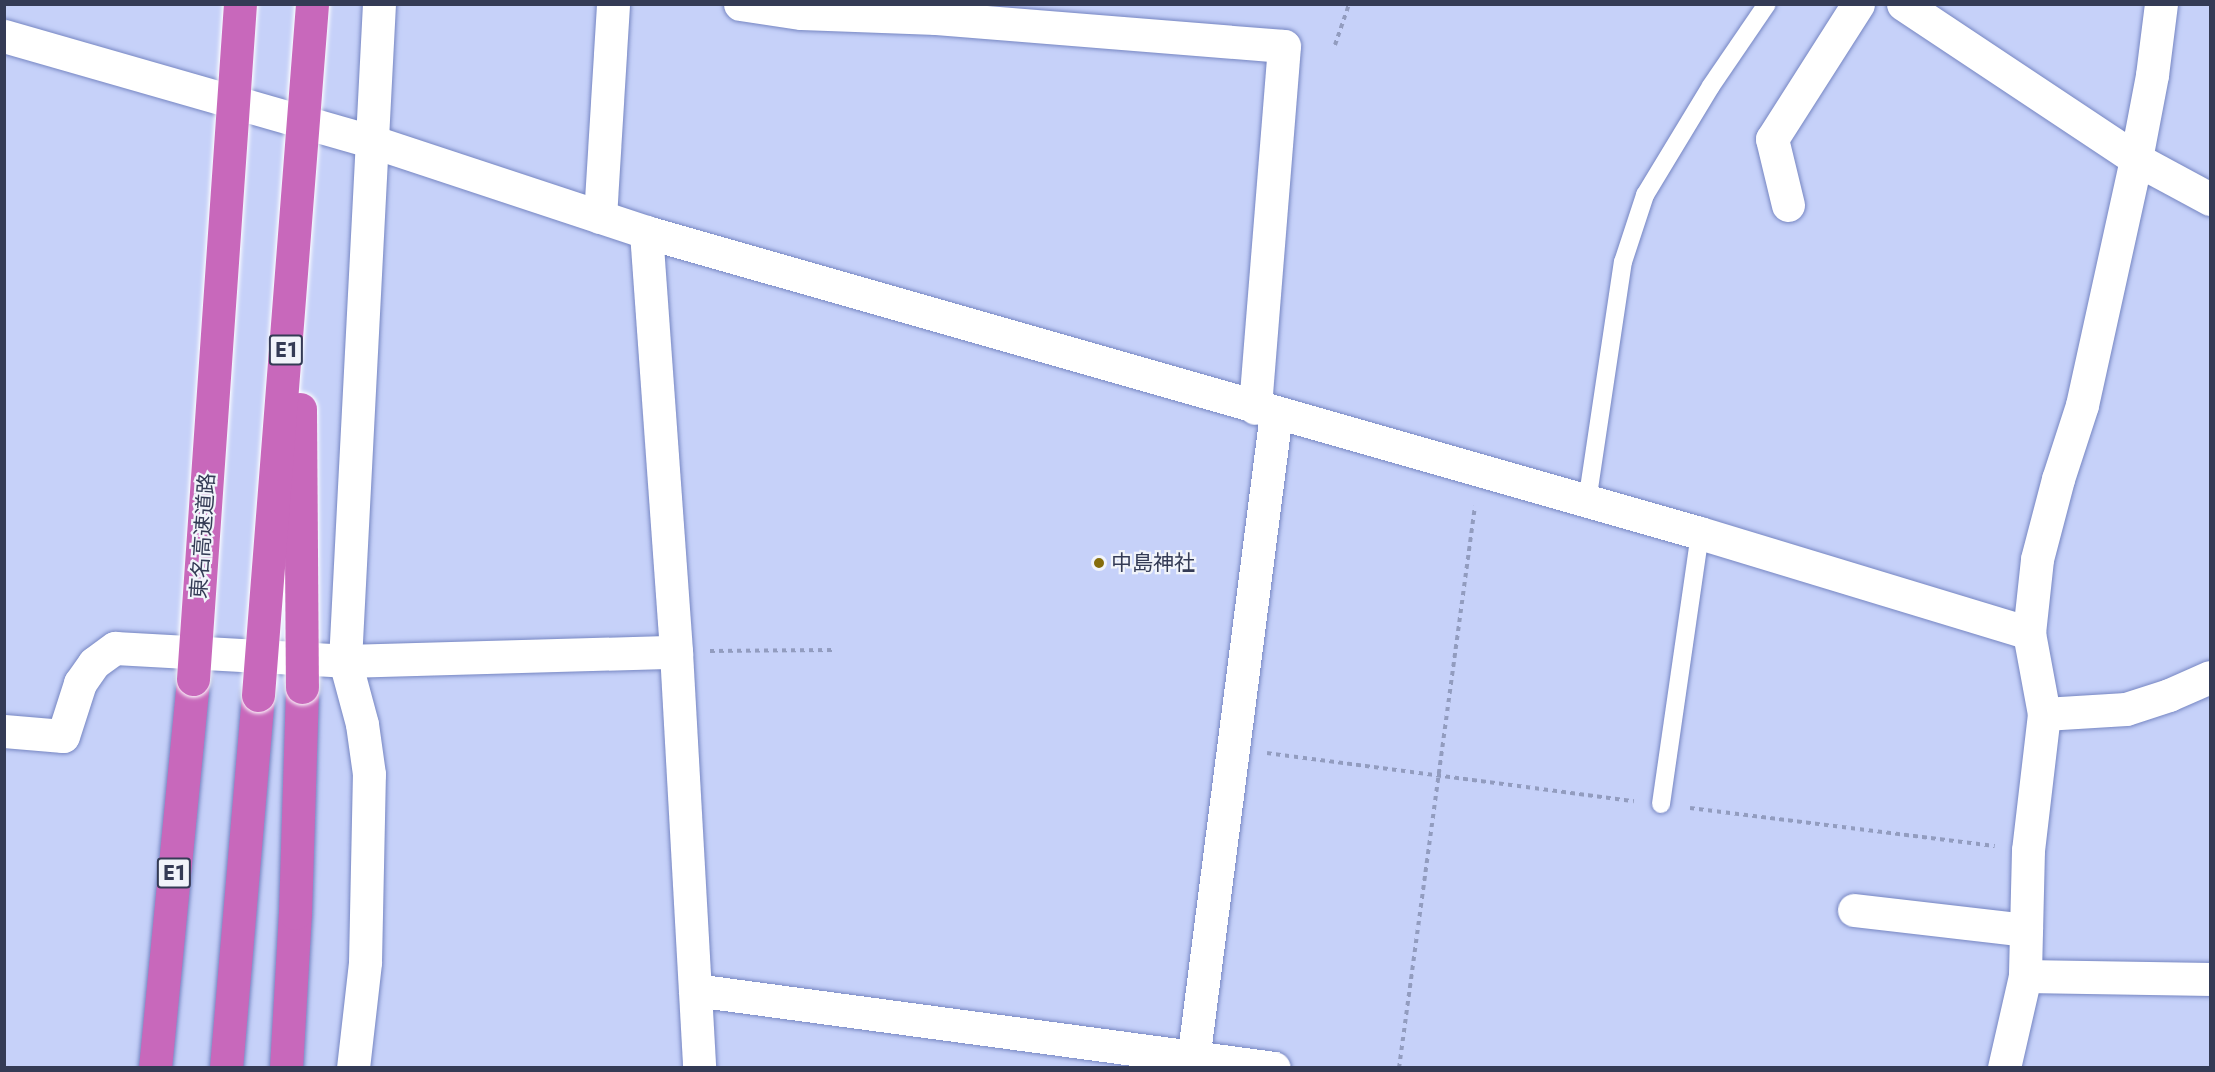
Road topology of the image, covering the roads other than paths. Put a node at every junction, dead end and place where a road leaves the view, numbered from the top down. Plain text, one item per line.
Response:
1 (240, 4) edge
2 (312, 4) edge
3 (379, 4) edge
4 (613, 4) edge
5 (740, 4) edge
6 (1767, 4) edge
7 (1858, 4) edge
8 (1903, 4) edge
9 (2161, 4) edge
10 (4, 36) edge
11 (371, 141) junction
12 (2136, 159) junction
13 (299, 188) junction
14 (2211, 199) edge
15 (1788, 205) dead end
16 (600, 217) junction
17 (646, 232) junction
18 (1265, 411) junction
19 (1587, 502) junction
20 (1700, 533) junction
21 (2029, 633) junction
22 (676, 652) junction
23 (345, 661) junction
24 (2211, 677) edge
25 (2043, 714) junction
26 (4, 731) edge
27 (1661, 804) road end
28 (1854, 910) dead end
29 (2026, 930) junction
30 (2025, 976) junction
31 (2211, 980) edge
32 (695, 990) junction
33 (1193, 1062) edge
34 (155, 1068) edge
35 (226, 1068) edge
36 (286, 1068) edge
37 (353, 1068) edge
38 (699, 1068) edge
39 (1274, 1068) edge
40 (2004, 1068) edge

1 - 34 highway, 東名高速道路 / E1, bridge
2 - 13 highway, E1, bridge
3 - 11 street
4 - 16 street
5 - 18 street
6 - 19 lane
7 - 15 street
8 - 12 street
9 - 12 street
10 - 11 street
11 - 16 street
11 - 23 street
12 - 14 street
12 - 21 street
13 - 35 highway, E1, bridge
13 - 36 highway, bridge
16 - 17 street
17 - 18 street
17 - 22 street
18 - 19 street
18 - 33 street
19 - 20 street
20 - 21 street
20 - 27 lane
21 - 25 street
22 - 23 street
22 - 32 street
23 - 26 street
23 - 37 street
24 - 25 street
25 - 29 street
28 - 29 street
29 - 30 street
30 - 31 street
30 - 40 street
32 - 33 street
32 - 38 street
33 - 39 street

